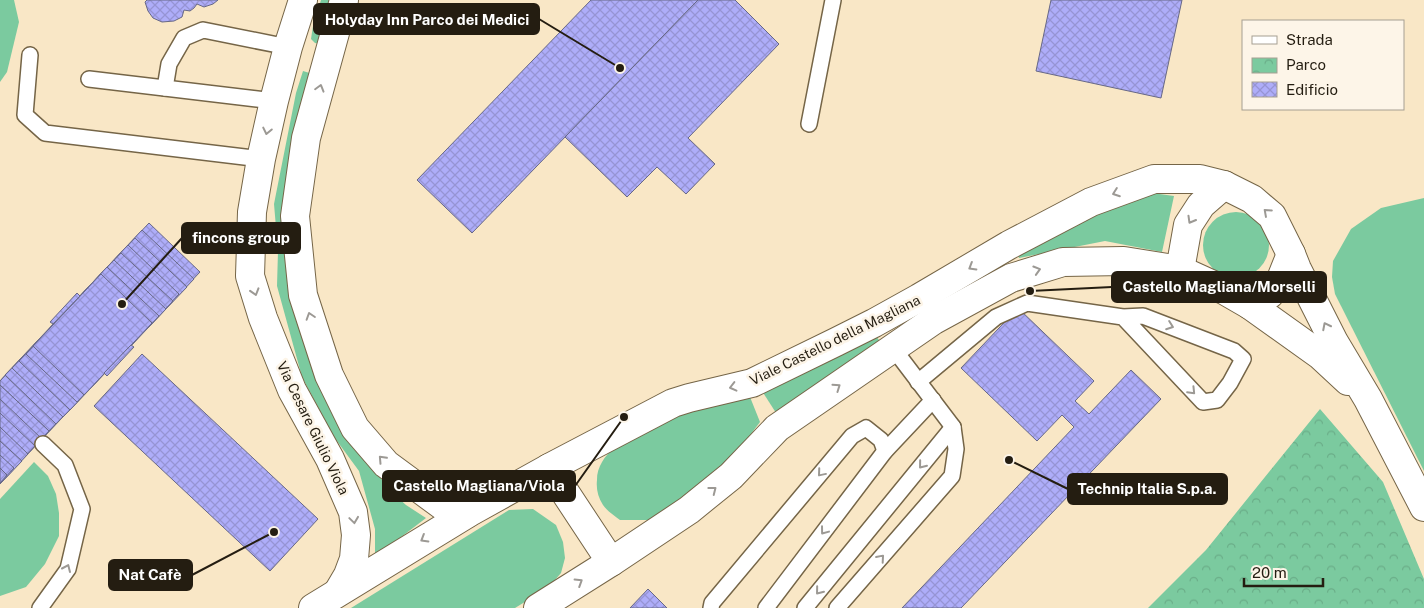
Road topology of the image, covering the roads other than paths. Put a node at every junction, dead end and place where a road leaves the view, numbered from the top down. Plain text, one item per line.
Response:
1 (303, 0) edge
2 (344, 0) edge
3 (833, 0) edge
4 (288, 48) junction
5 (30, 55) dead end
6 (328, 58) junction
7 (89, 79) dead end
8 (165, 88) junction
9 (274, 101) junction
10 (809, 124) dead end
11 (261, 159) junction
12 (1224, 186) junction
13 (1292, 254) junction
14 (1180, 270) junction
15 (1250, 305) junction
16 (1123, 317) junction
17 (893, 348) junction
18 (918, 382) junction
19 (1368, 399) junction
20 (933, 400) junction
21 (953, 427) junction
22 (42, 444) dead end
23 (885, 450) junction
24 (550, 468) junction
25 (1424, 507) edge
26 (466, 514) junction
27 (611, 562) junction
28 (338, 592) junction
29 (40, 608) edge
30 (313, 608) edge
31 (538, 608) edge
32 (711, 608) edge
33 (766, 608) edge
34 (805, 608) edge
35 (837, 608) edge

1 - 4 street, Via Cesare Giulio Viola
2 - 6 street
3 - 10 lane
4 - 6 street
4 - 8 lane
4 - 9 street, Via Cesare Giulio Viola
5 - 11 lane
26 -> 6 street
7 - 8 lane
8 - 9 lane
9 -> 11 street, Via Cesare Giulio Viola
11 -> 28 street, Via Cesare Giulio Viola
13 -> 12 street, Viale Castello della Magliana
12 -> 14 street
12 -> 24 street, Viale Castello della Magliana
13 - 15 street
19 -> 13 street, Viale Castello della Magliana
14 - 15 street, Viale Castello della Magliana
17 -> 14 street, Viale Castello della Magliana
15 - 19 street, Viale Castello della Magliana
16 - 16 lane
16 - 18 lane
17 - 18 lane
27 -> 17 street, Viale Castello della Magliana
18 - 20 lane
19 - 25 street, Viale Castello della Magliana
20 - 21 lane
20 - 23 lane
21 -> 34 lane
35 -> 21 lane
29 -> 22 lane
23 -> 32 lane
23 -> 33 lane
24 - 26 street, Viale Castello della Magliana
24 - 27 street
26 -> 28 street, Viale Castello della Magliana
31 -> 27 street, Viale Castello della Magliana
28 - 30 street, Viale Castello della Magliana

